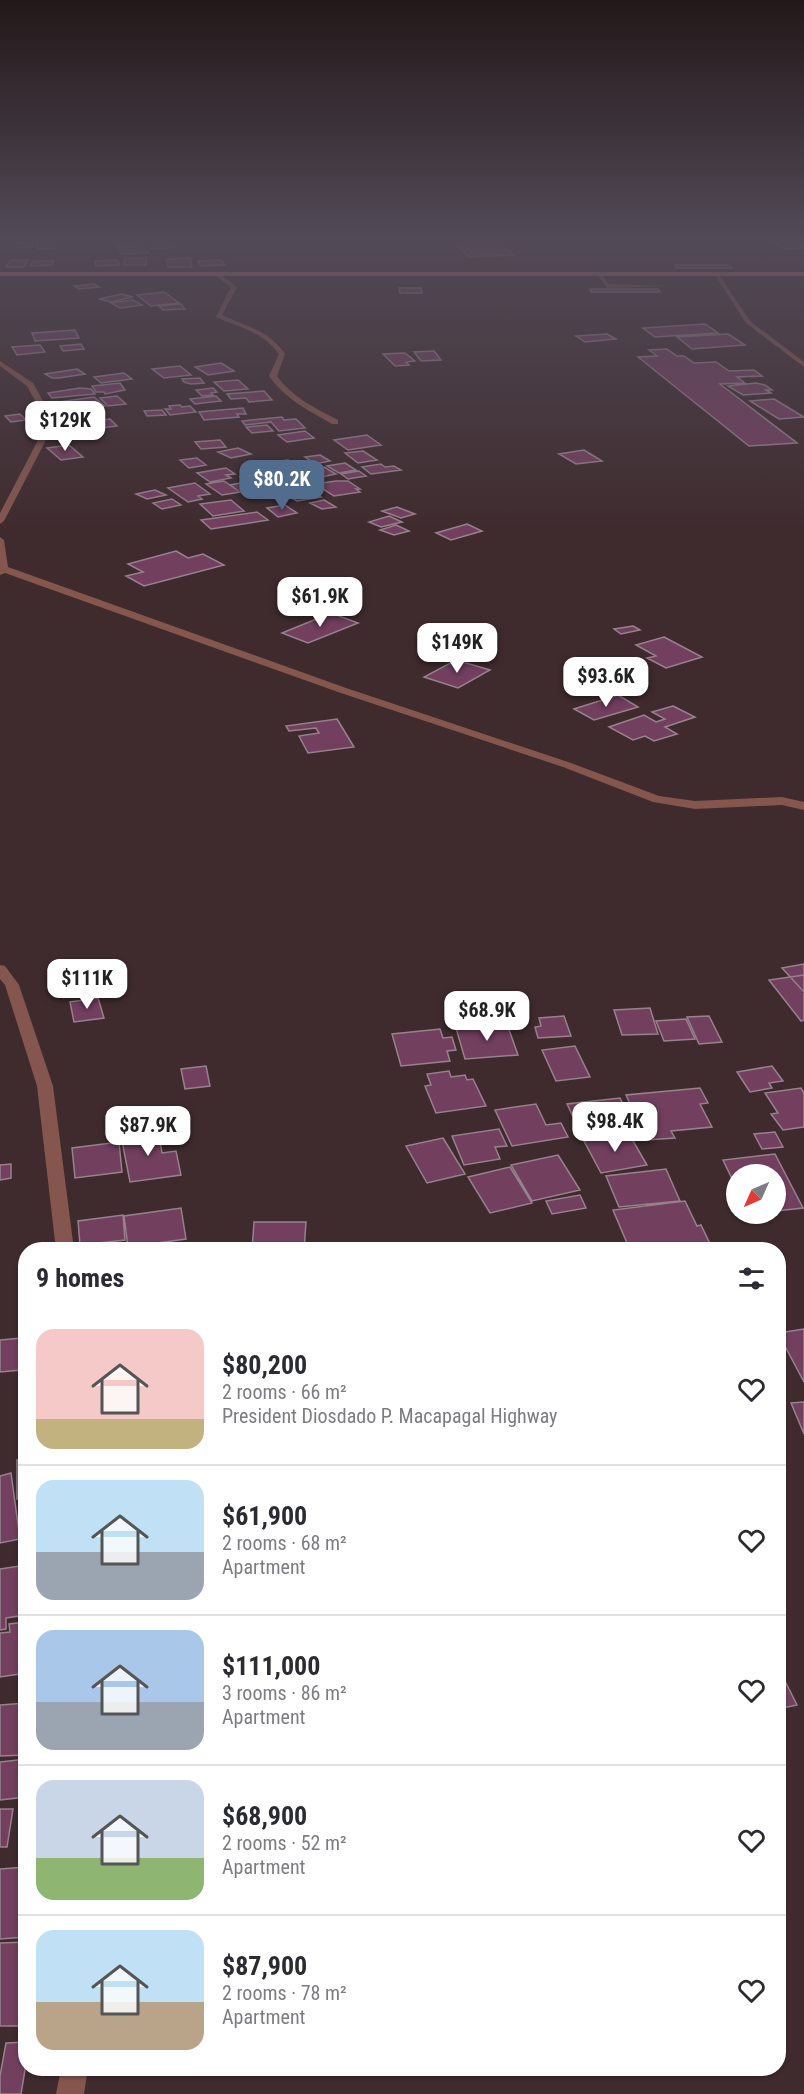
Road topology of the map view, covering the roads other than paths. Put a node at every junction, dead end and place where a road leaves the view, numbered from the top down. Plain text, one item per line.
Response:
1 (268, 337) edge
2 (766, 337) edge
3 (0, 363) edge
4 (804, 365) edge
5 (335, 422) dead end
6 (0, 520) edge
7 (0, 540) edge
8 (2, 570) edge
9 (804, 806) edge
10 (0, 969) edge
11 (64, 1242) edge
12 (73, 2076) edge
13 (70, 2094) edge

1 - 5 street
2 - 4 street
3 - 6 street
7 - 8 street
8 - 9 street
10 - 11 street
12 - 13 street

